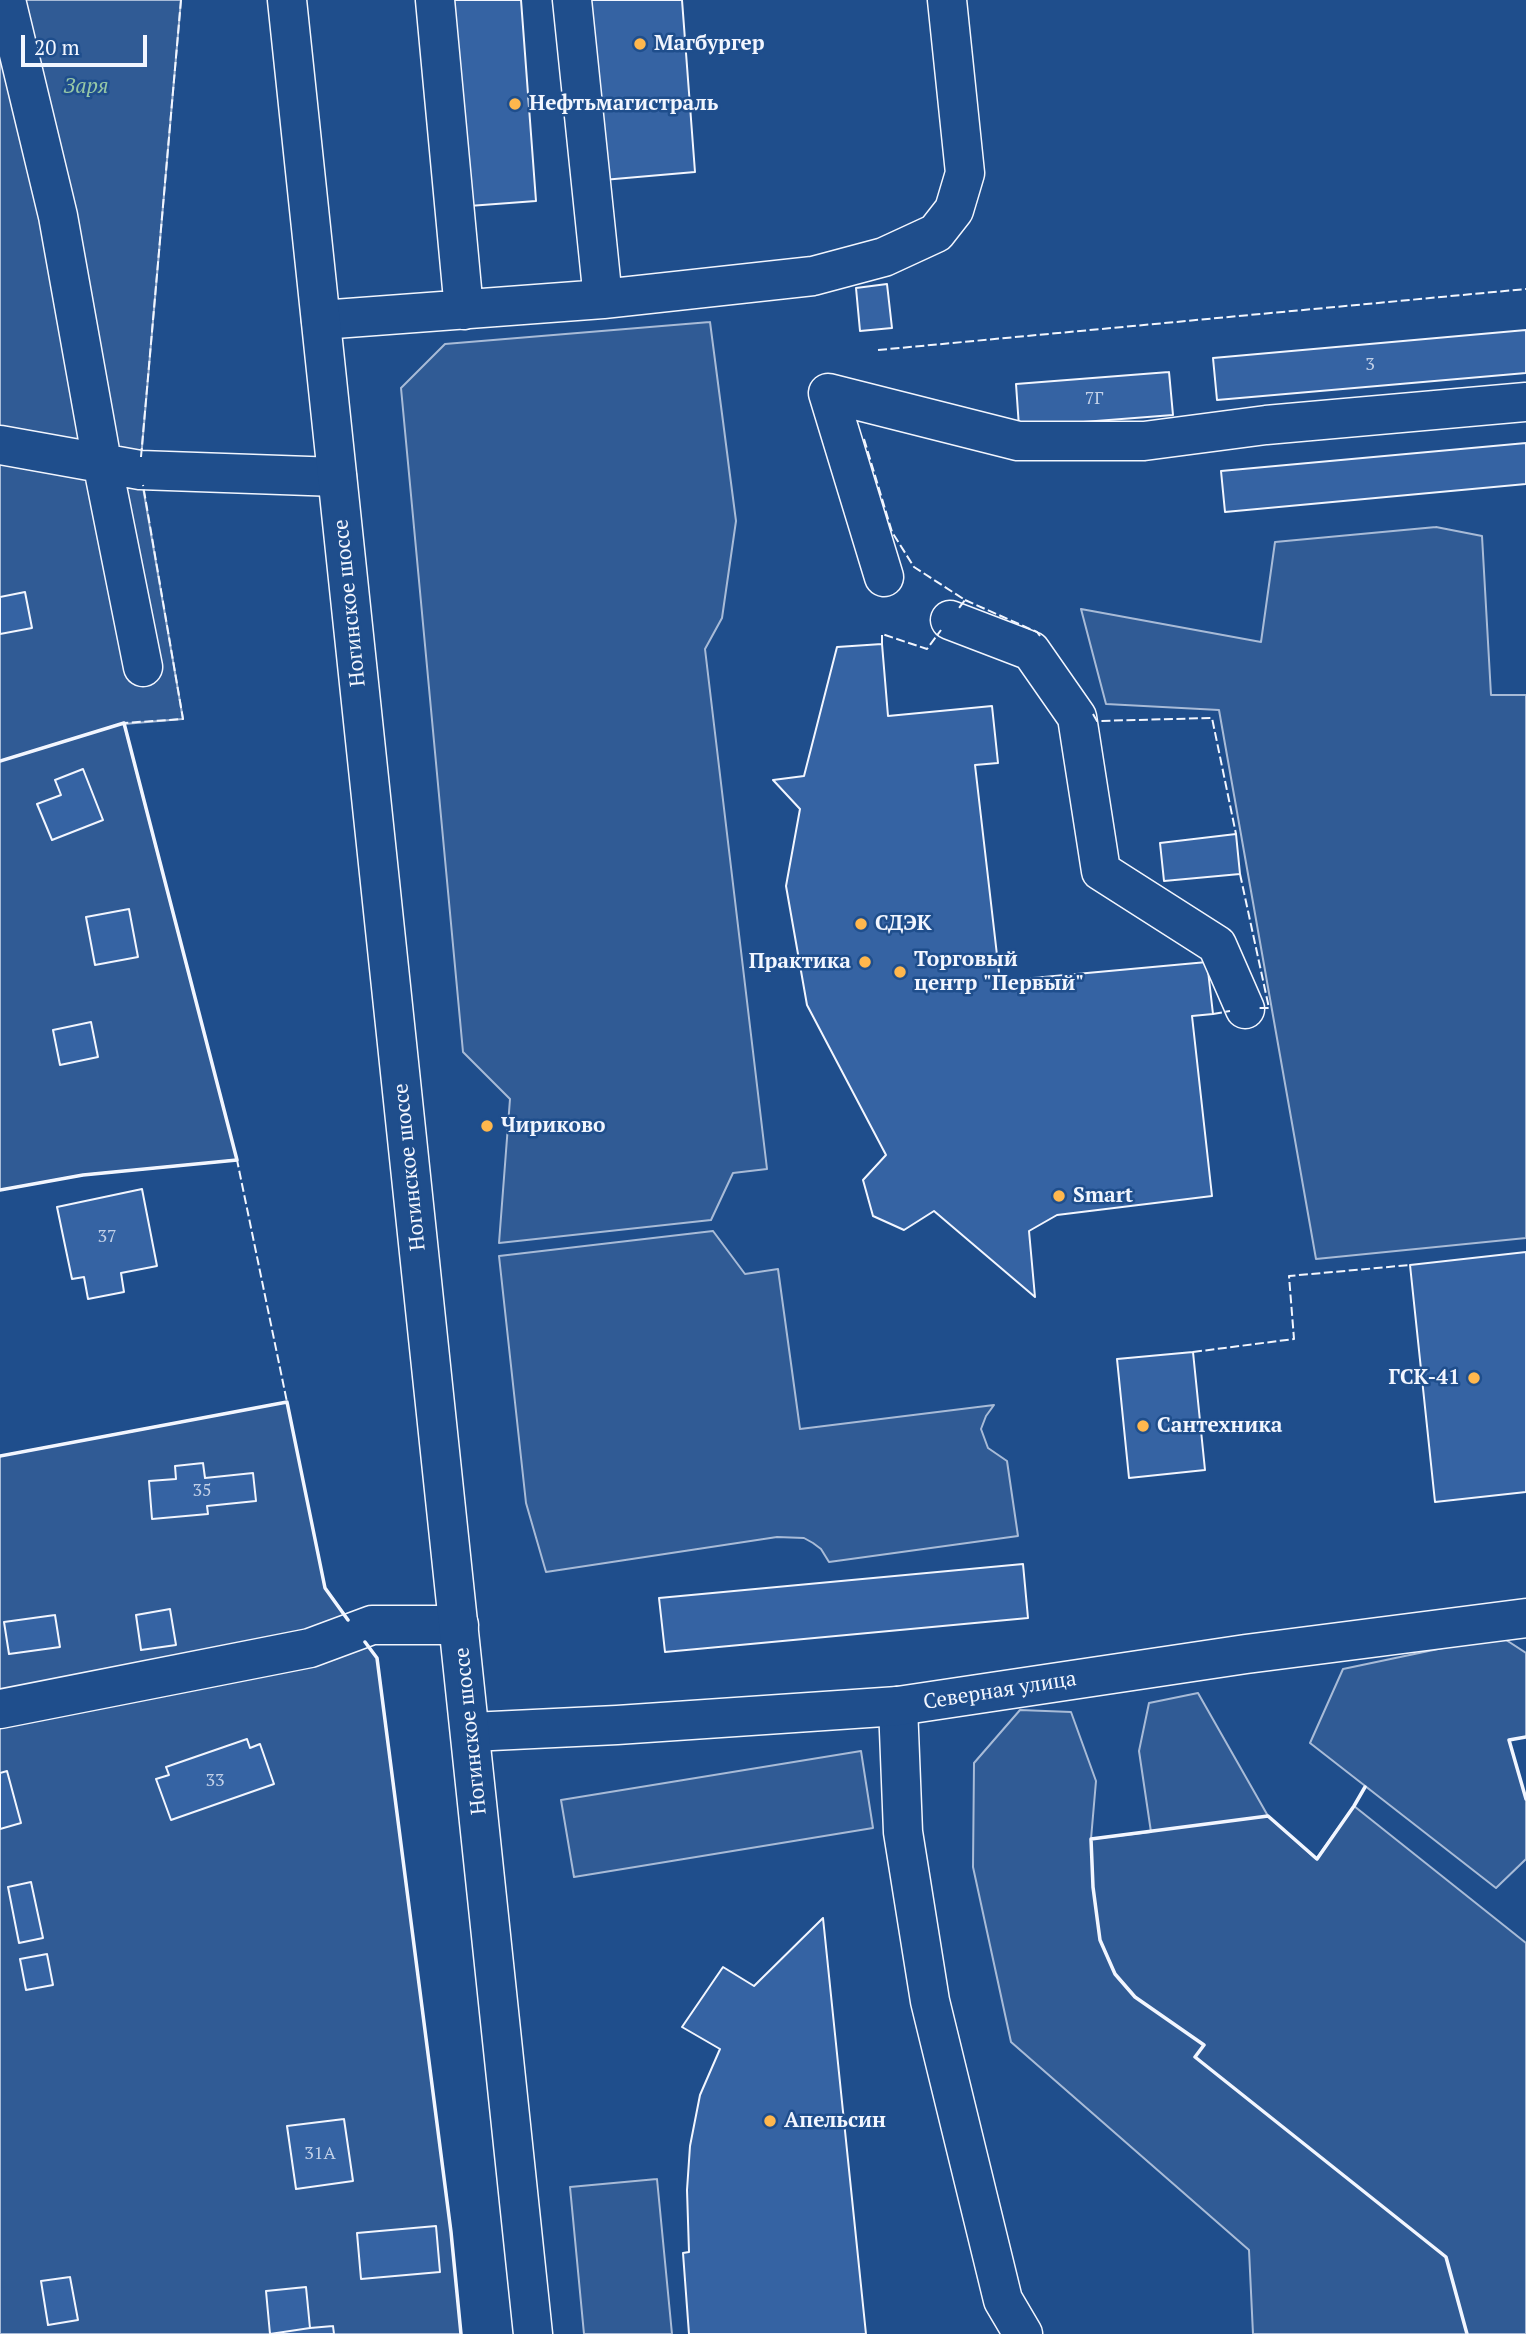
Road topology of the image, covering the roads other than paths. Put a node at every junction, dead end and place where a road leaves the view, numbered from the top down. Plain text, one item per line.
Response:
1 (5, 0) edge
2 (287, 0) edge
3 (436, 0) edge
4 (572, 0) edge
5 (947, 0) edge
6 (603, 299) junction
7 (464, 310) junction
8 (321, 320) junction
9 (1526, 402) edge
10 (0, 445) edge
11 (102, 462) junction
12 (337, 477) junction
13 (884, 577) dead end
14 (950, 620) dead end
15 (143, 667) dead end
16 (1245, 1009) dead end
17 (1526, 1618) edge
18 (459, 1625) junction
19 (898, 1706) junction
20 (0, 1709) edge
21 (471, 1732) junction
22 (533, 2334) edge
23 (1023, 2334) edge

1 - 11 main road
2 - 8 main road, Ногинское шоссе
3 - 7 main road
4 - 6 main road
5 - 6 main road
6 - 7 main road
7 - 8 main road
8 - 12 main road, Ногинское шоссе
9 - 13 main road
10 - 11 main road
11 - 12 main road
11 - 15 main road
12 - 18 main road, Ногинское шоссе
14 - 16 main road
17 - 19 main road, Северная улица
18 - 20 main road
18 - 21 main road, Ногинское шоссе
19 - 21 main road, Северная улица
19 - 23 main road
21 - 22 main road, Ногинское шоссе

